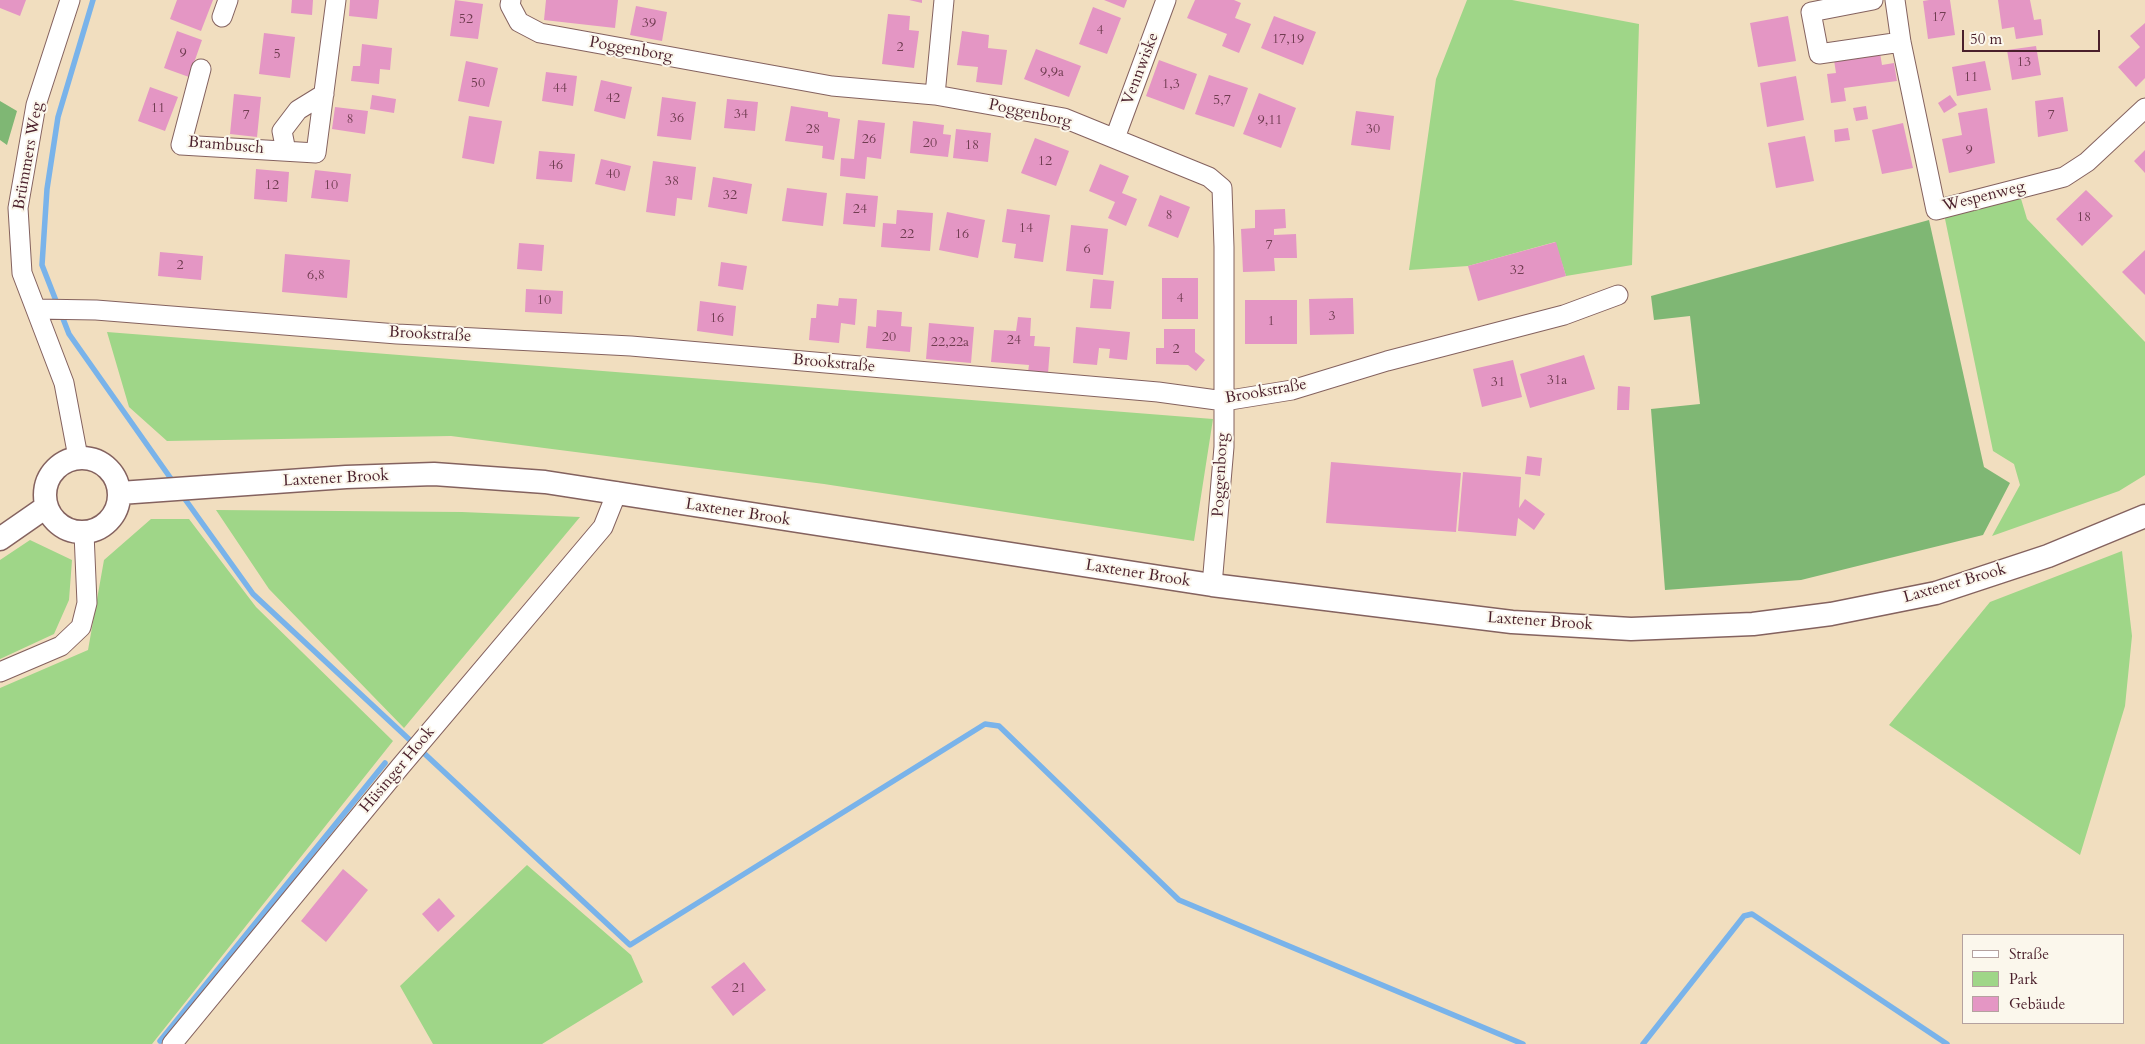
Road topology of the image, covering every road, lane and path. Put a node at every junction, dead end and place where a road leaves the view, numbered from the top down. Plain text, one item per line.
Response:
1 (70, 0) edge
2 (336, 0) edge
3 (511, 0) edge
4 (944, 0) edge
5 (1166, 0) edge
6 (1873, 0) edge
7 (1895, 0) edge
8 (1902, 42) junction
9 (201, 69) dead end
10 (324, 94) junction
11 (935, 95) junction
12 (2145, 108) edge
13 (1114, 138) junction
14 (286, 151) junction
15 (1618, 295) dead end
16 (40, 309) junction
17 (1224, 402) junction
18 (78, 458) junction
19 (617, 492) junction
20 (120, 494) junction
21 (46, 507) junction
22 (2145, 516) edge
23 (84, 533) junction
24 (0, 538) edge
25 (1212, 585) junction
26 (0, 672) edge
27 (172, 1044) edge

1 - 16 street, Brümmers Weg
2 - 10 street, Brambusch
3 - 11 street, Poggenborg
4 - 11 street
5 - 13 street, Vennwiske
6 - 8 street
7 - 8 street, Wespenweg
8 - 12 street, Wespenweg
9 - 14 street, Brambusch
10 - 14 street, Brambusch
10 - 14 street, Brambusch
11 - 13 street, Poggenborg
13 - 17 street, Poggenborg
15 - 17 street, Brookstraße
16 - 17 street, Brookstraße
16 - 18 street, Brümmers Weg
17 - 25 street, Poggenborg
18 - 20 street
18 - 21 street
19 - 20 street, Laxtener Brook
19 - 25 street, Laxtener Brook
19 - 27 street, Hüsinger Hook
20 - 23 street
21 - 23 street
21 - 24 street
22 - 25 street, Laxtener Brook
23 - 26 street

